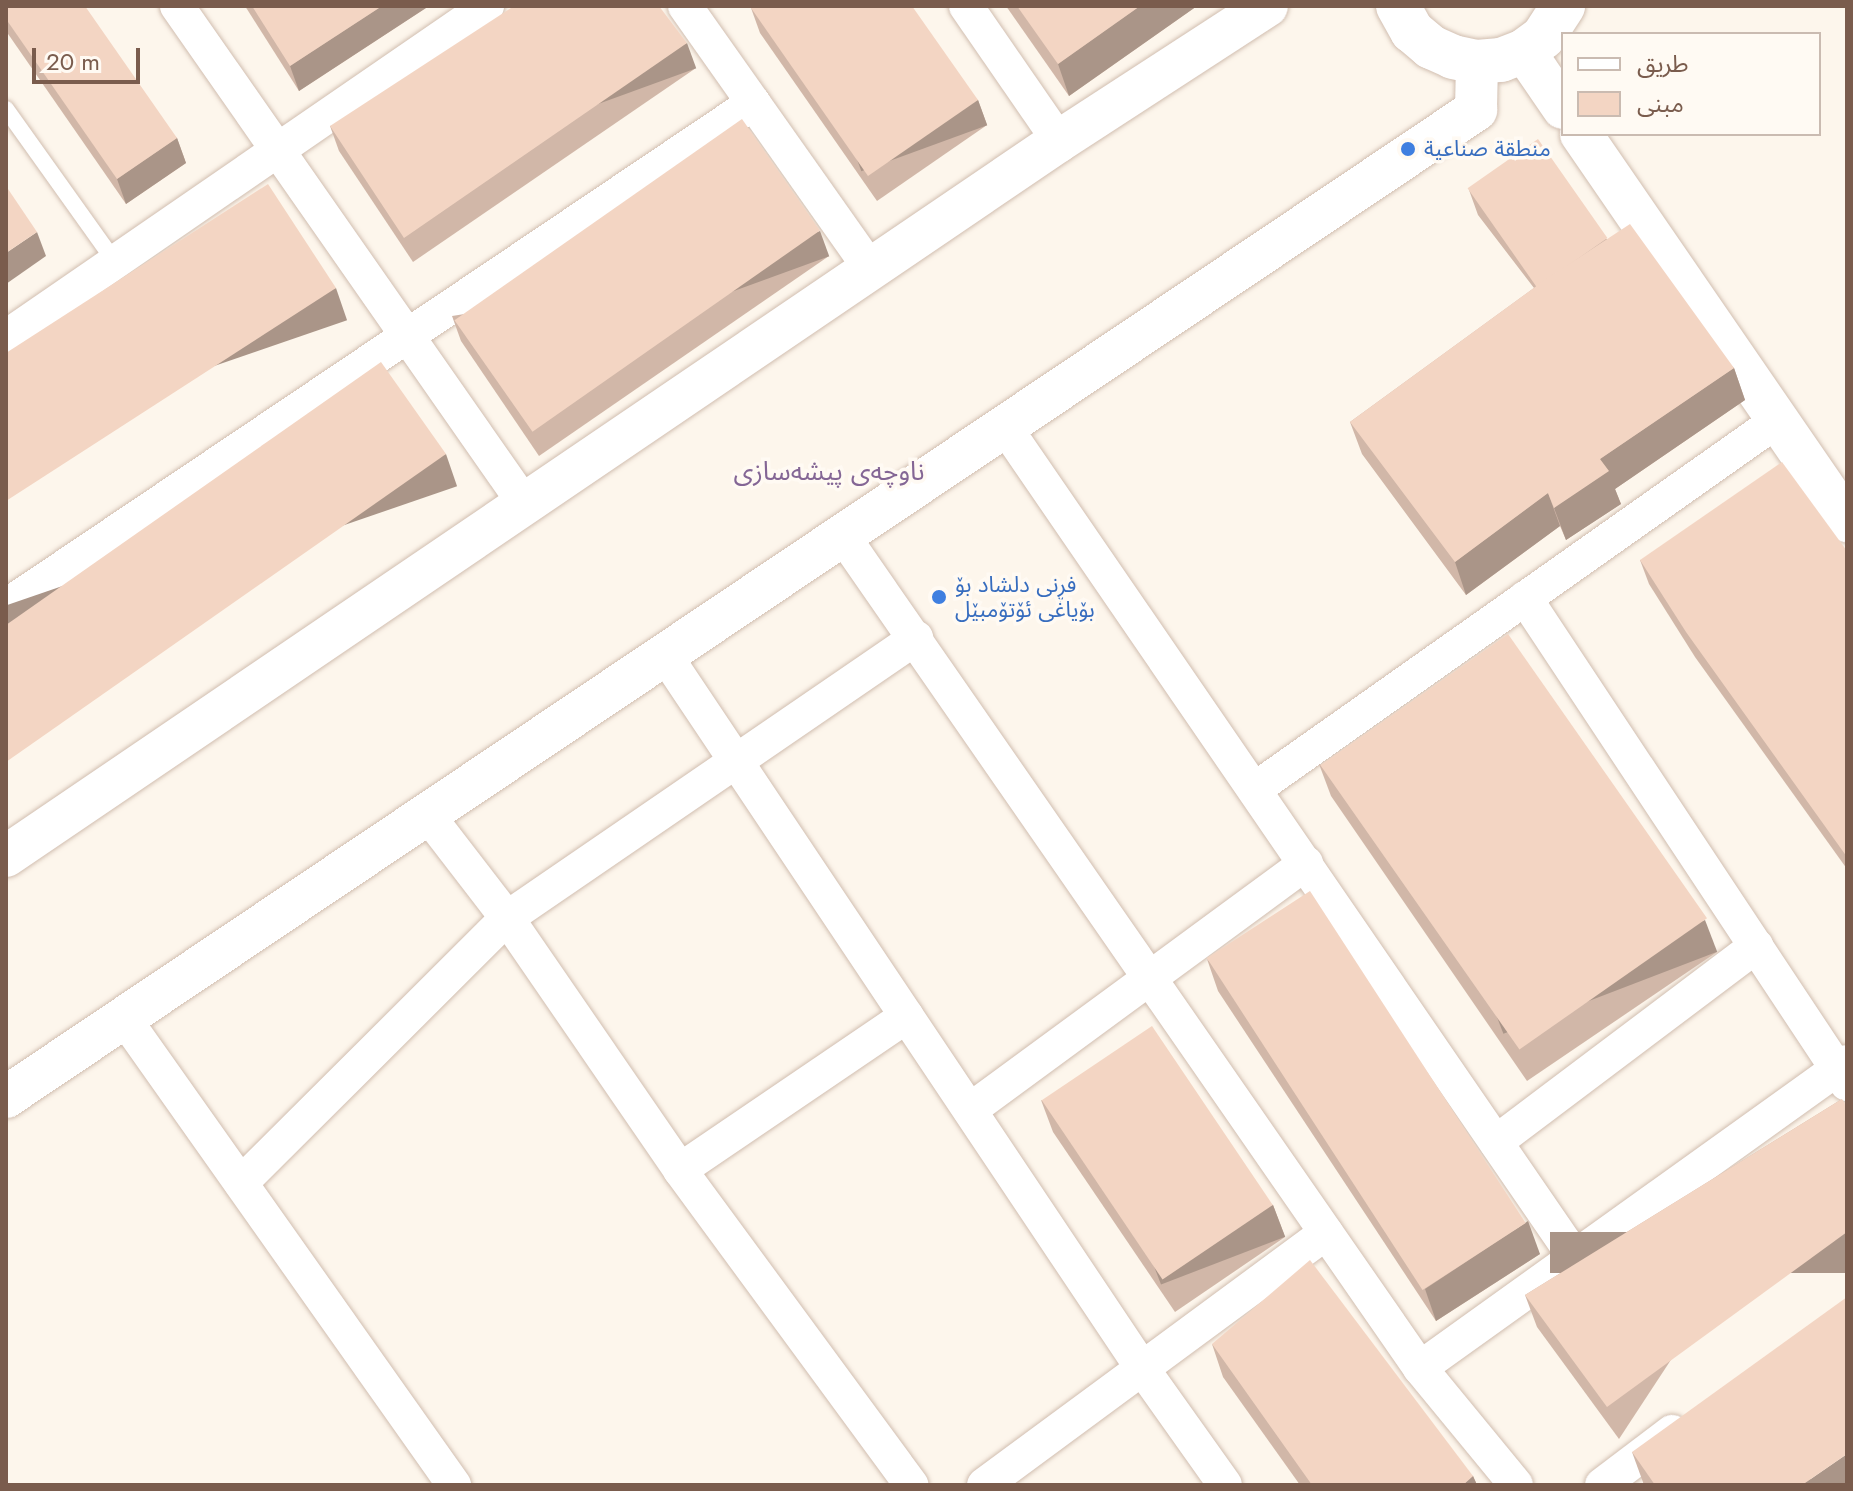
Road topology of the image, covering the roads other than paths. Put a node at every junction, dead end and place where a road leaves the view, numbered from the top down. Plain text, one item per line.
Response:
1 (177, 6) edge
2 (487, 6) edge
3 (966, 6) edge
4 (1267, 6) edge
5 (1398, 6) edge
6 (1563, 6) edge
7 (690, 8) edge
8 (1524, 51) junction
9 (1477, 62) junction
10 (753, 103) junction
11 (1561, 105) edge
12 (6, 109) edge
13 (1582, 136) edge
14 (1059, 141) junction
15 (277, 149) junction
16 (115, 262) junction
17 (872, 271) junction
18 (407, 336) junction
19 (6, 337) edge
20 (1778, 420) junction
21 (1005, 427) junction
22 (524, 503) junction
23 (1847, 521) edge
24 (843, 536) junction
25 (1525, 598) junction
26 (6, 606) edge
27 (916, 638) junction
28 (665, 655) junction
29 (735, 762) junction
30 (1255, 789) junction
31 (427, 814) junction
32 (6, 856) edge
33 (1306, 863) junction
34 (507, 918) junction
35 (1756, 946) junction
36 (1150, 977) junction
37 (907, 1016) junction
38 (124, 1018) junction
39 (1844, 1072) edge
40 (6, 1097) edge
41 (970, 1110) junction
42 (1496, 1142) junction
43 (680, 1170) junction
44 (241, 1183) junction
45 (1326, 1233) junction
46 (1574, 1256) junction
47 (1142, 1368) junction
48 (1420, 1368) junction
49 (1700, 1412) edge
50 (454, 1485) edge
51 (911, 1485) edge
52 (984, 1485) edge
53 (1225, 1485) edge
54 (1516, 1485) edge
55 (1602, 1485) edge

1 - 15 street
2 - 15 street
3 - 14 street
4 - 14 street
5 - 9 main road
6 - 8 main road
7 - 10 street
8 - 9 main road
8 - 11 street
9 - 21 street
10 - 17 street
10 - 18 street
12 - 16 lane
13 - 20 street
14 - 17 street
15 - 16 street
15 - 18 street
16 - 19 street
17 - 22 street
18 - 22 street
18 - 26 street
20 - 23 street
20 - 25 street
21 - 24 street
21 - 30 street
22 - 32 street
24 - 27 street
24 - 28 street
25 - 30 street
25 - 35 street
27 - 29 street
27 - 36 street
28 - 29 street
28 - 31 street
29 - 34 street
29 - 37 street
30 - 33 street
31 - 34 street
31 - 38 street
33 - 36 street
33 - 42 street
34 - 43 street
34 - 44 street
35 - 39 street
35 - 42 street
36 - 41 street
36 - 45 street
37 - 41 street
37 - 43 street
38 - 40 street
38 - 44 street
39 - 46 street
41 - 47 street
42 - 46 street
43 - 51 street
44 - 50 street
45 - 47 street
45 - 48 street
46 - 48 street
47 - 52 street
47 - 53 street
48 - 54 street
49 - 55 street

